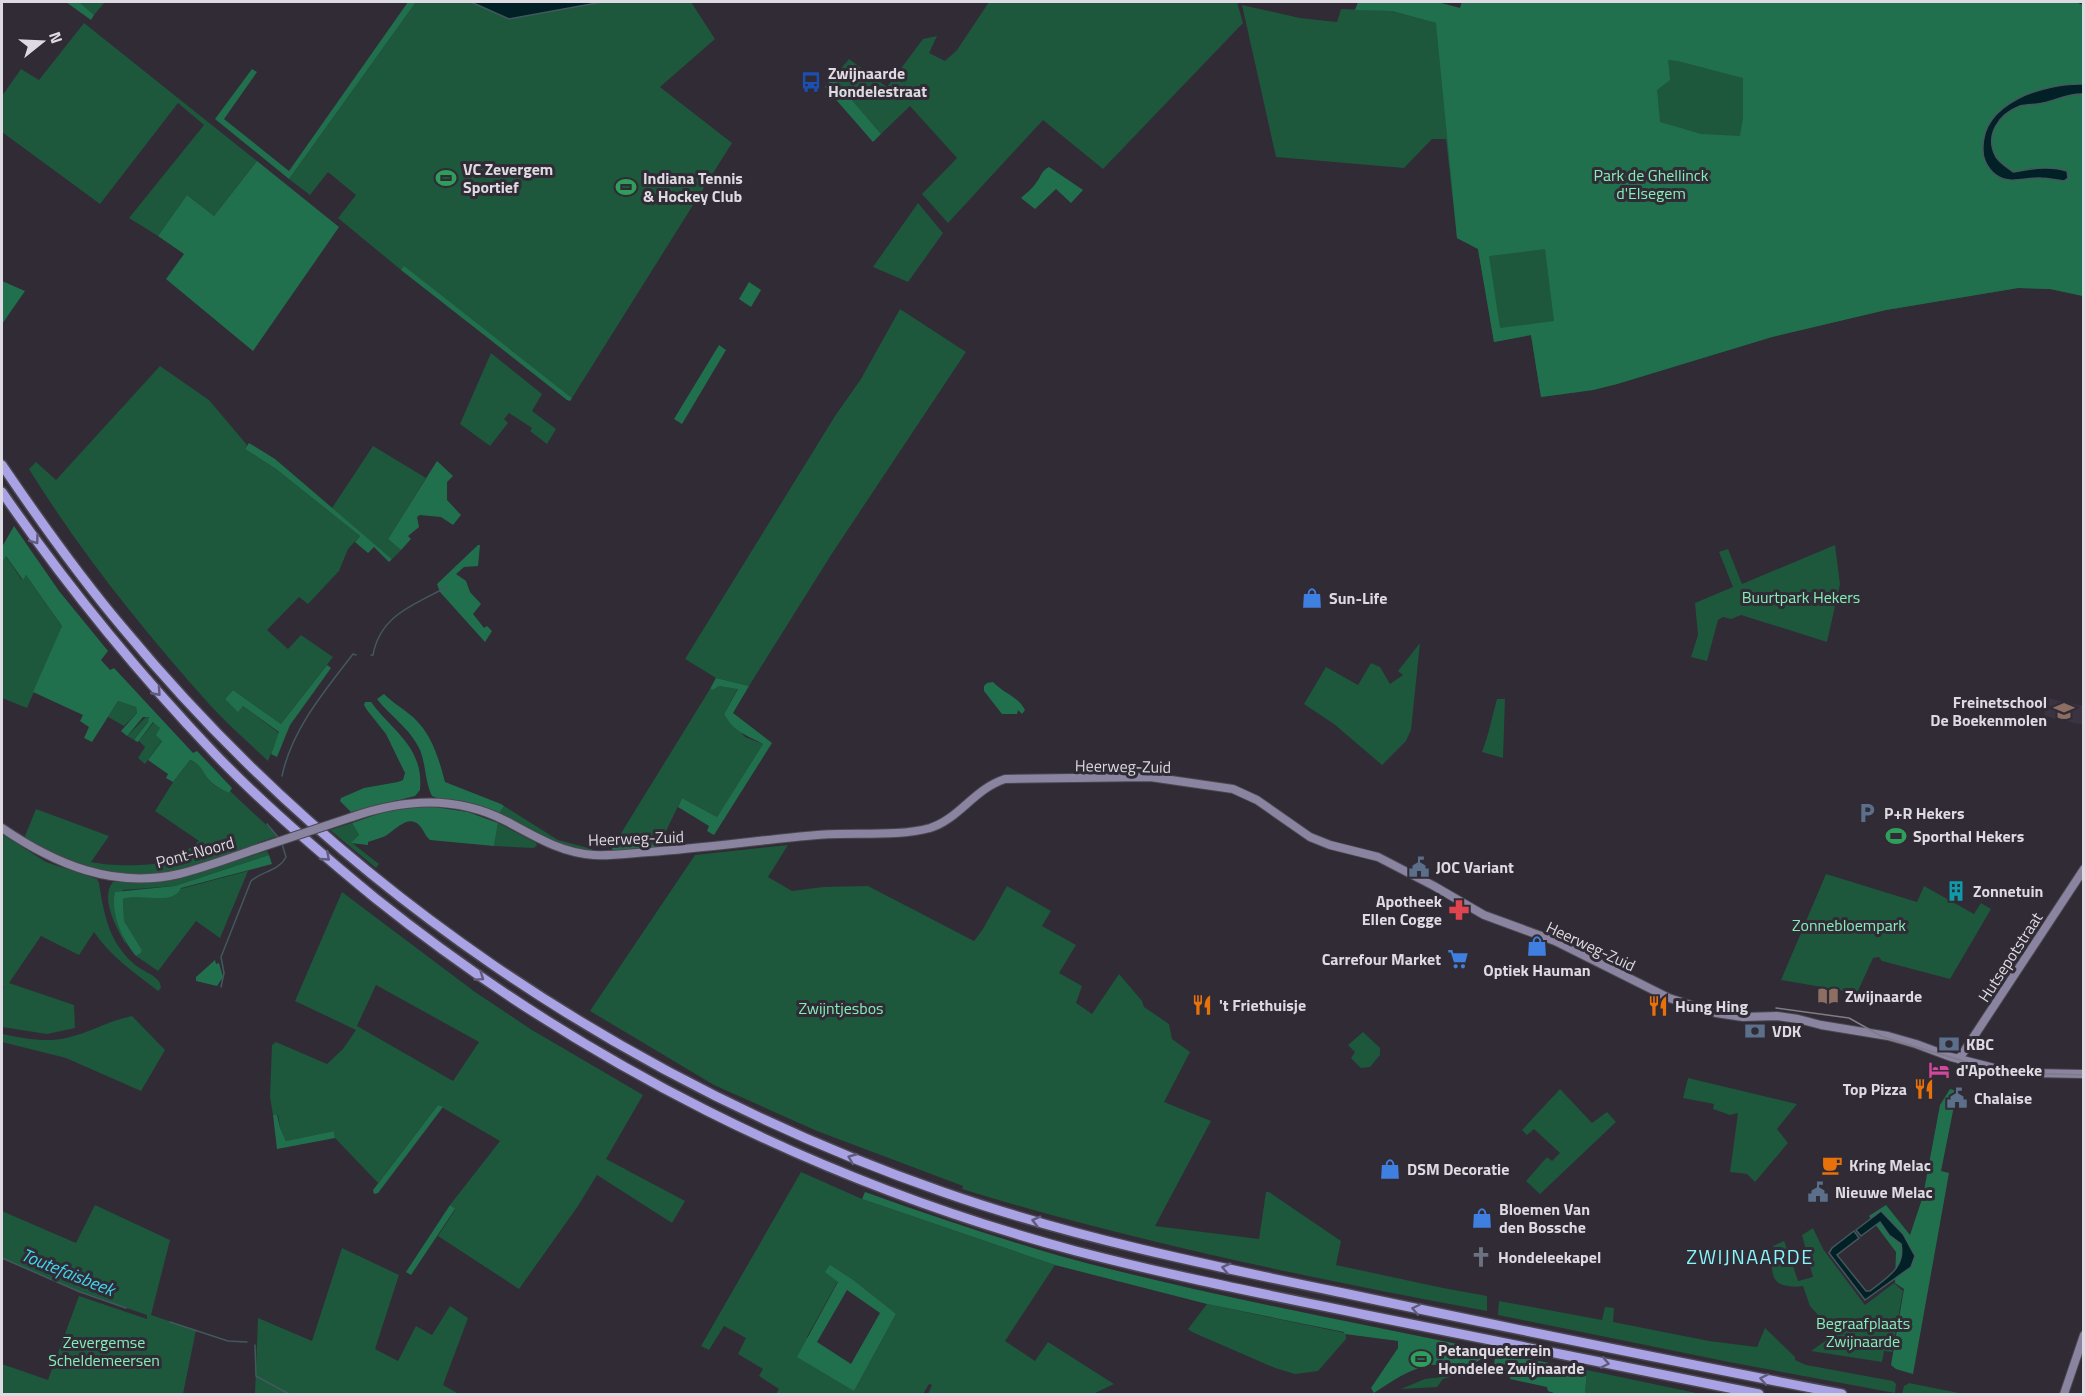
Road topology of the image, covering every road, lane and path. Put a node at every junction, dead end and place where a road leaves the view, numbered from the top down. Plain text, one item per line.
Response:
1 (2, 465) edge
2 (2, 492) edge
3 (2, 828) edge
4 (262, 847) joint
5 (2084, 869) edge
6 (1959, 1059) junction
7 (2084, 1074) edge
8 (2084, 1335) edge
9 (1758, 1395) edge
10 (1842, 1395) edge
11 (2064, 1395) edge

10 -> 1 highway
2 -> 9 highway
3 - 4 street, Pont-Noord
4 - 6 street, Heerweg-Zuid, bridge
5 - 6 street, Hutsepotstraat
6 - 7 street, Heerweg-Zuid
8 - 11 street

